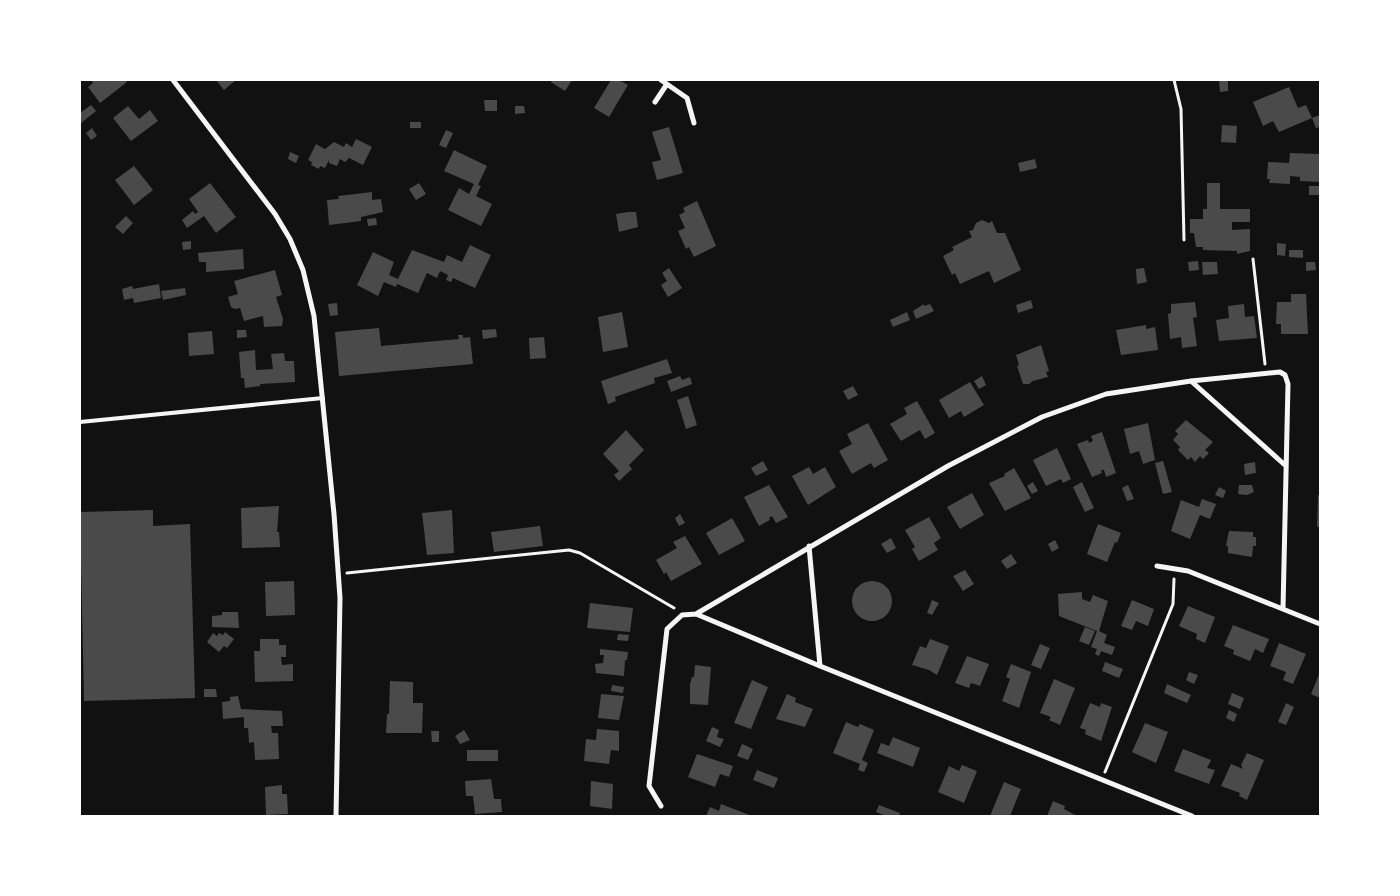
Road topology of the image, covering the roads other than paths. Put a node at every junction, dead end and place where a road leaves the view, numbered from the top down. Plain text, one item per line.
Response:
1 (173, 80) edge
2 (661, 80) edge
3 (667, 84) junction
4 (655, 102) dead end
5 (694, 123) dead end
6 (1191, 381) junction
7 (323, 398) junction
8 (80, 422) edge
9 (1286, 466) junction
10 (809, 546) junction
11 (1157, 566) dead end
12 (1283, 608) junction
13 (696, 614) junction
14 (1320, 624) edge
15 (820, 666) junction
16 (661, 806) dead end
17 (336, 816) edge
18 (1192, 816) edge

1 - 7 street
2 - 3 street
3 - 4 street
3 - 5 street
6 - 9 street
6 - 9 street
6 - 10 street
7 - 8 lane
7 - 17 street
9 - 12 street
10 - 13 street
10 - 15 street
11 - 12 street
12 - 14 street
13 - 15 street
13 - 16 street
15 - 18 street

